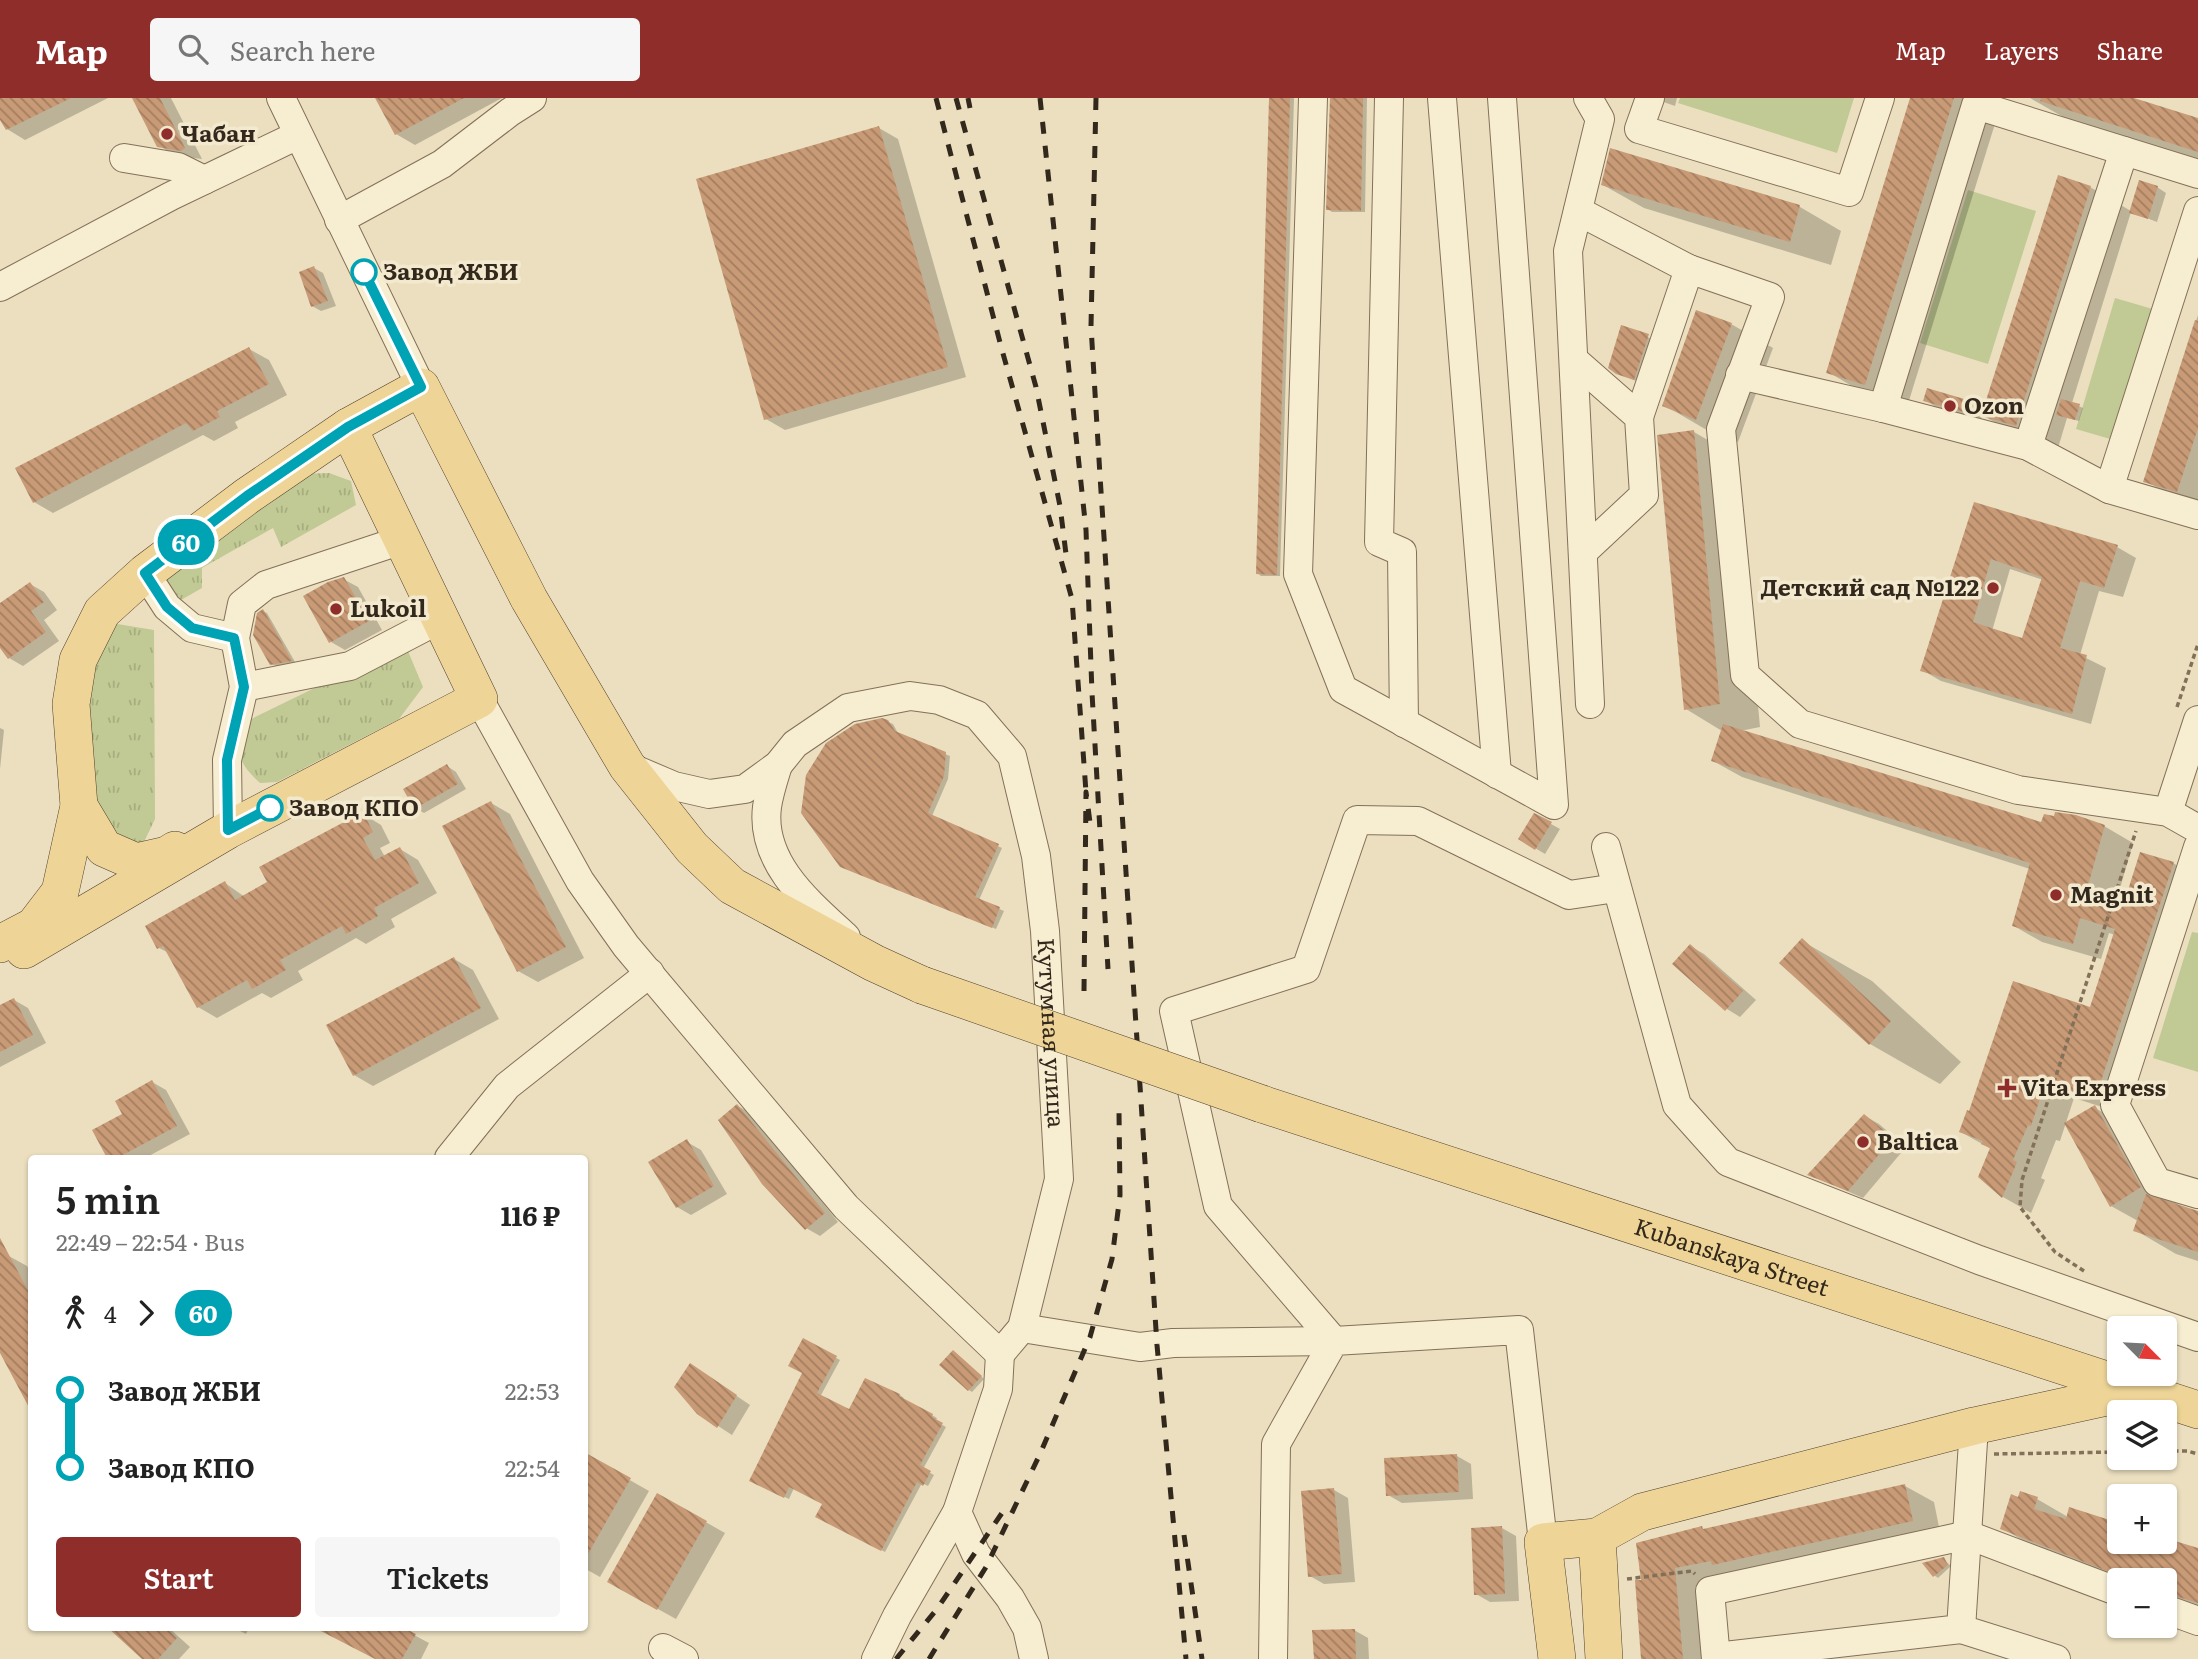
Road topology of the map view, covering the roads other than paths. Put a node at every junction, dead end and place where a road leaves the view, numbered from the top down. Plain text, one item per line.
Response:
1 (281, 98) edge
2 (532, 98) edge
3 (1313, 98) edge
4 (1389, 98) edge
5 (1441, 98) edge
6 (1502, 98) edge
7 (1650, 98) edge
8 (1880, 98) edge
9 (1978, 102) edge
10 (1594, 108) edge
11 (1639, 129) junction
12 (298, 135) junction
13 (2124, 151) junction
14 (124, 158) dead end
15 (2198, 174) edge
16 (204, 180) junction
17 (1578, 211) junction
18 (2198, 211) edge
19 (339, 220) junction
20 (1689, 269) junction
21 (0, 287) edge
22 (1574, 360) junction
23 (1740, 375) junction
24 (421, 387) junction
25 (1883, 408) junction
26 (1639, 417) junction
27 (348, 427) junction
28 (2028, 446) junction
29 (2109, 489) junction
30 (2198, 515) edge
31 (402, 541) junction
32 (1583, 552) junction
33 (145, 573) junction
34 (440, 619) junction
35 (234, 638) junction
36 (244, 687) junction
37 (479, 699) junction
38 (1590, 704) dead end
39 (2188, 714) edge
40 (1404, 723) junction
41 (778, 765) junction
42 (627, 766) junction
43 (1497, 774) junction
44 (79, 806) junction
45 (2156, 811) junction
46 (2198, 829) edge
47 (228, 830) junction
48 (1606, 847) dead end
49 (2198, 847) edge
50 (1616, 888) junction
51 (0, 944) edge
52 (874, 963) junction
53 (0, 964) edge
54 (650, 973) junction
55 (451, 1155) edge
56 (2196, 1186) edge
57 (1022, 1328) junction
58 (2198, 1337) edge
59 (1334, 1341) junction
60 (1000, 1354) junction
61 (2140, 1390) junction
62 (2198, 1410) edge
63 (1973, 1441) junction
64 (957, 1512) junction
65 (1968, 1535) junction
66 (1597, 1538) junction
67 (1542, 1542) junction
68 (2107, 1587) edge
69 (2177, 1613) edge
70 (2198, 1621) edge
71 (1961, 1629) junction
72 (1716, 1658) edge
73 (876, 1659) edge
74 (1034, 1659) edge
75 (1273, 1659) edge
76 (1557, 1659) edge
77 (1604, 1659) edge
78 (2056, 1659) edge

1 - 12 street
2 - 19 street
3 - 40 street
4 - 40 street
5 - 43 street
6 - 43 street
7 - 11 street
8 - 11 street
9 - 13 street
9 - 25 street
10 - 11 street
10 - 17 street
12 - 16 street
12 - 19 street
13 - 15 street
13 - 28 street
14 - 16 street
16 - 21 street
17 - 20 street
17 - 22 street
18 - 29 street
19 - 24 street
20 - 23 street
20 - 26 street
22 - 26 street
22 - 32 street
23 - 25 street
23 - 45 street
24 - 27 main road
24 - 42 main road, Kubanskaya Street
25 - 28 street
26 - 32 street
27 - 31 main road
27 - 33 main road
28 - 29 street
29 - 30 street
31 - 34 main road
31 - 35 street
32 - 38 street
33 - 35 street
33 - 44 main road
34 - 36 street
34 - 37 main road
35 - 36 street
36 - 47 street
37 - 47 main road
37 - 54 street
39 - 45 street
40 - 43 street
41 - 42 street
41 - 52 street
41 - 57 street, Кутумная улица
42 - 52 main road, Kubanskaya Street
44 - 47 main road
44 - 51 main road
45 - 46 street
47 - 53 main road
48 - 50 street
49 - 56 street
50 - 58 street
50 - 59 street
52 - 61 main road, Kubanskaya Street, bridge
54 - 55 street
54 - 60 street
57 - 59 street
57 - 60 street, Кутумная улица
59 - 67 street
59 - 75 street
60 - 64 street
61 - 62 main road, Kubanskaya Street
61 - 63 main road
63 - 65 street
63 - 66 main road
64 - 73 street
64 - 74 street
65 - 68 street
65 - 71 street
65 - 72 street
66 - 67 main road
66 - 77 main road
67 - 76 main road
69 - 70 street
71 - 72 street
71 - 78 street

